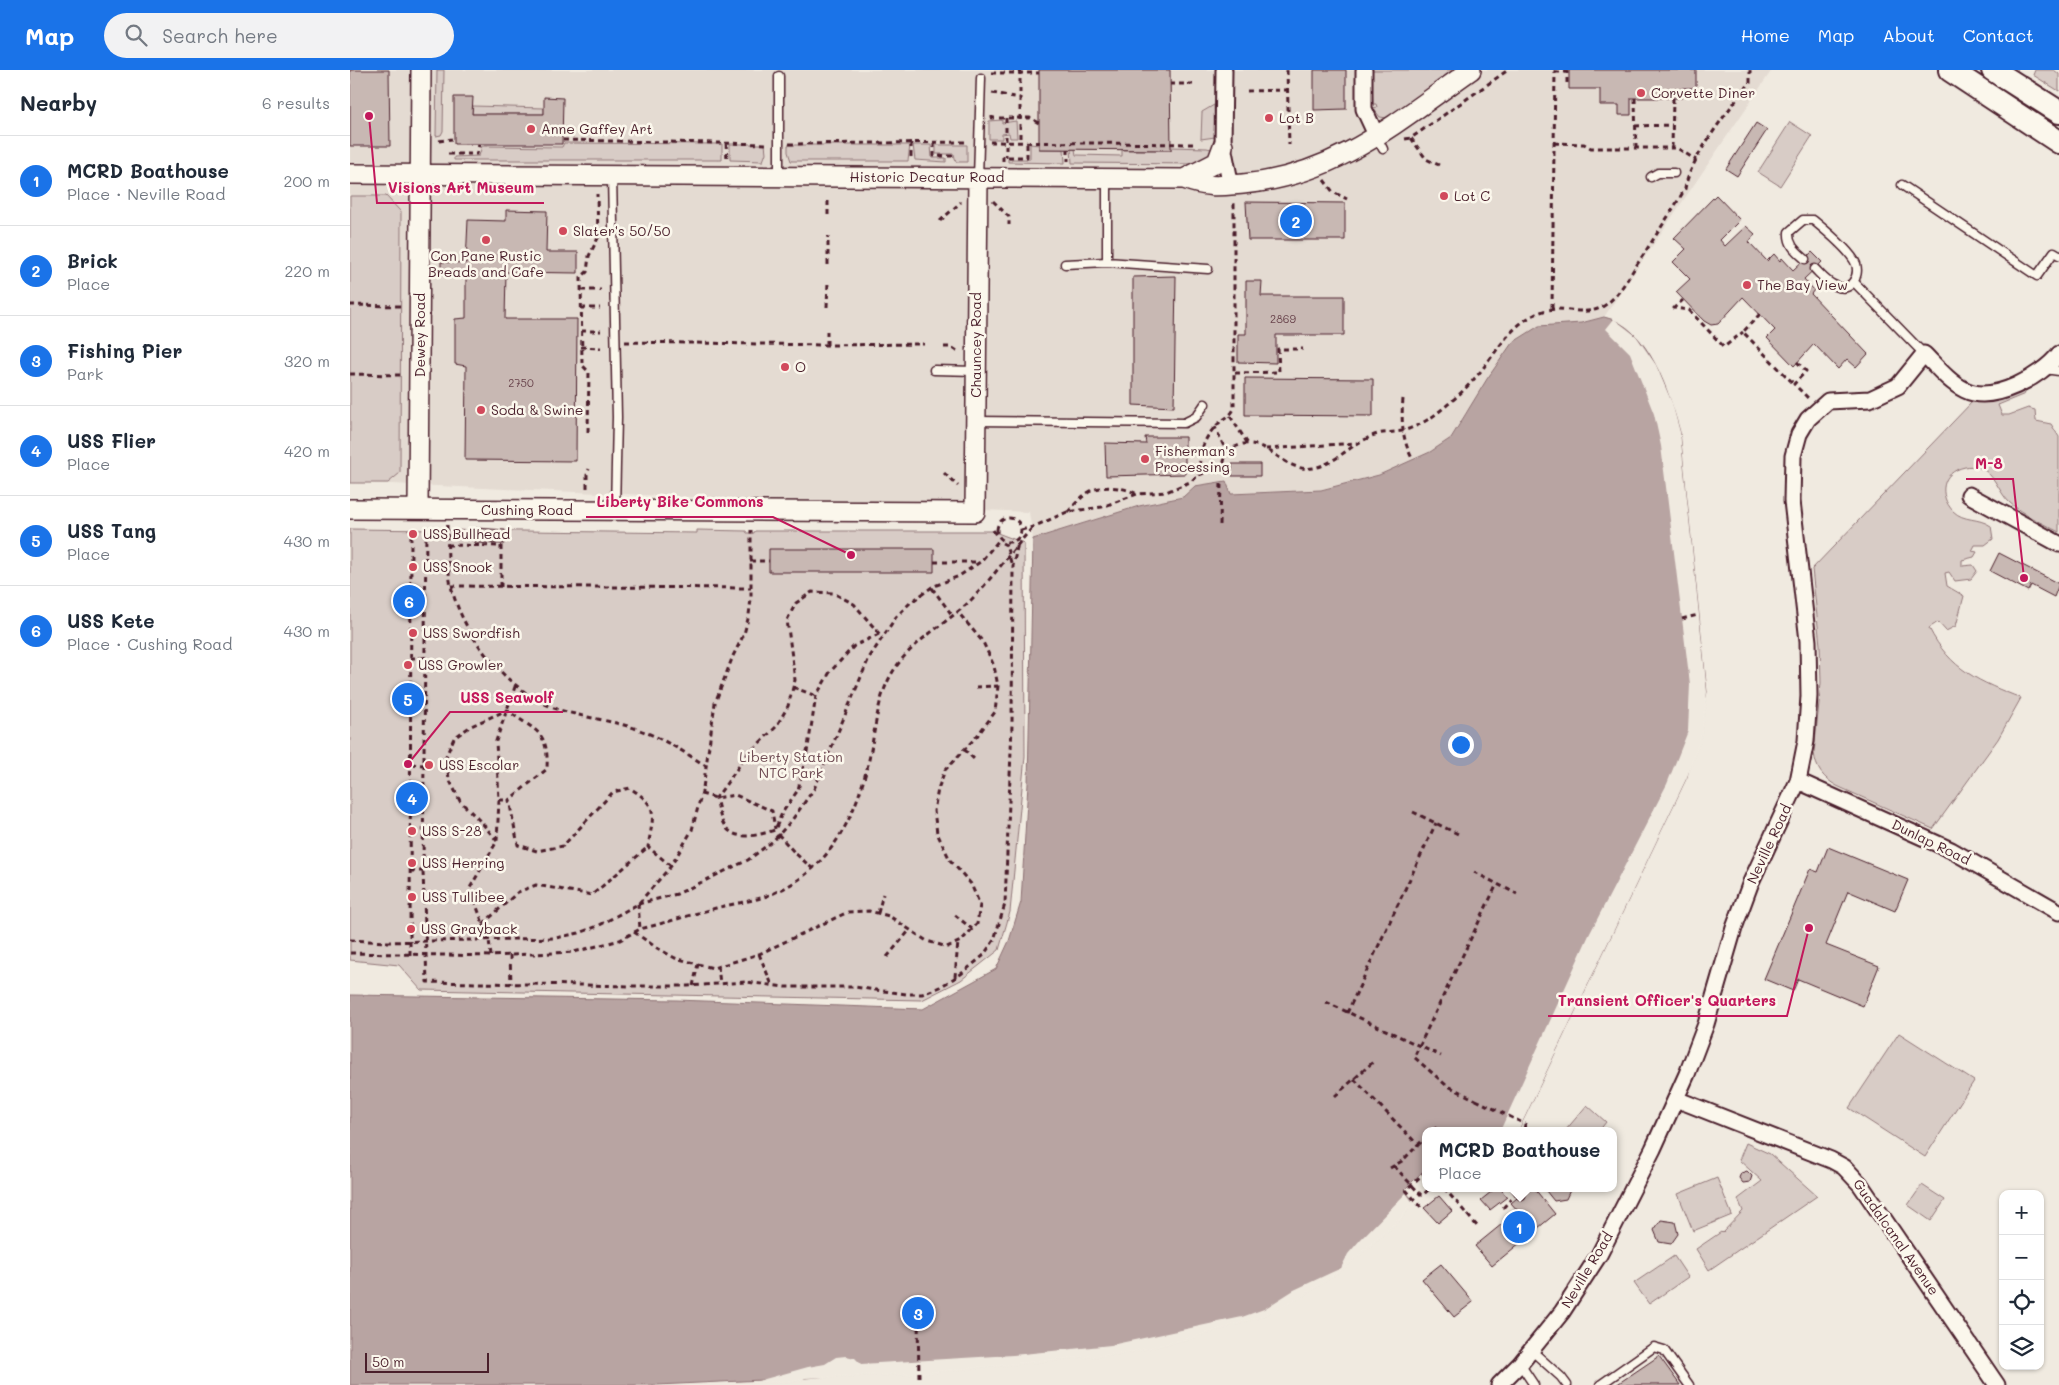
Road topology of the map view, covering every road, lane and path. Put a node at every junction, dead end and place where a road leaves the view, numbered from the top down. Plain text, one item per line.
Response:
1 (421, 70) edge
2 (1224, 70) edge
3 (1287, 70) edge
4 (1364, 70) edge
5 (1471, 70) edge
6 (1508, 70) edge
7 (1750, 70) edge
8 (1950, 70) edge
9 (1993, 70) edge
10 (991, 71) edge
11 (1020, 71) edge
12 (1555, 71) edge
13 (1039, 73) dead end
14 (780, 76) dead end
15 (982, 78) dead end
16 (991, 80) dead end
17 (1569, 83) dead end
18 (1170, 84) dead end
19 (1194, 84) dead end
20 (991, 86) dead end
21 (1288, 90) junction
22 (1247, 91) dead end
23 (994, 93) dead end
24 (1020, 98) junction
25 (1635, 98) dead end
26 (1673, 98) dead end
27 (992, 101) dead end
28 (992, 109) dead end
29 (2059, 112) edge
30 (1006, 118) junction
31 (1020, 118) junction
32 (1038, 123) dead end
33 (1672, 125) junction
34 (1635, 126) junction
35 (1138, 138) dead end
36 (1411, 138) junction
37 (452, 139) dead end
38 (563, 140) dead end
39 (438, 141) dead end
40 (965, 142) dead end
41 (989, 142) dead end
42 (1006, 142) junction
43 (1020, 142) junction
44 (1027, 142) junction
45 (2059, 142) edge
46 (726, 143) junction
47 (911, 143) junction
48 (934, 143) junction
49 (1138, 143) junction
50 (1380, 143) junction
51 (1554, 143) junction
52 (478, 144) dead end
53 (779, 144) junction
54 (1194, 144) dead end
55 (1289, 145) dead end
56 (1223, 146) junction
57 (1636, 148) junction
58 (1672, 148) junction
59 (1068, 149) dead end
60 (448, 154) dead end
61 (1006, 157) junction
62 (726, 160) dead end
63 (1696, 160) junction
64 (911, 161) dead end
65 (952, 162) dead end
66 (1003, 162) dead end
67 (1068, 162) dead end
68 (1439, 165) dead end
69 (1674, 173) dead end
70 (350, 174) edge
71 (420, 174) junction
72 (612, 175) junction
73 (779, 176) junction
74 (1651, 176) dead end
75 (978, 178) junction
76 (1107, 179) junction
77 (1184, 179) junction
78 (1324, 179) dead end
79 (1902, 185) dead end
80 (1232, 193) junction
81 (597, 194) dead end
82 (828, 199) dead end
83 (1347, 199) dead end
84 (963, 200) dead end
85 (991, 200) dead end
86 (828, 215) dead end
87 (940, 221) dead end
88 (1009, 225) dead end
89 (828, 236) dead end
90 (2059, 255) edge
91 (1804, 259) dead end
92 (1107, 262) junction
93 (1065, 264) dead end
94 (828, 265) dead end
95 (1208, 269) dead end
96 (1815, 269) dead end
97 (828, 281) dead end
98 (1854, 282) junction
99 (581, 290) junction
100 (601, 290) dead end
101 (1683, 300) dead end
102 (350, 305) edge
103 (400, 306) dead end
104 (828, 307) dead end
105 (581, 308) junction
106 (600, 308) dead end
107 (1552, 308) junction
108 (1760, 314) dead end
109 (828, 327) dead end
110 (581, 331) junction
111 (601, 331) dead end
112 (1742, 332) junction
113 (622, 342) dead end
114 (924, 344) dead end
115 (827, 345) junction
116 (944, 347) dead end
117 (581, 348) junction
118 (601, 348) dead end
119 (1303, 349) dead end
120 (963, 354) dead end
121 (1924, 354) junction
122 (2059, 354) edge
123 (1797, 362) dead end
124 (934, 370) dead end
125 (2052, 370) edge
126 (976, 371) junction
127 (1235, 373) junction
128 (350, 374) edge
129 (400, 375) dead end
130 (1794, 384) junction
131 (1403, 399) dead end
132 (1205, 404) dead end
133 (1818, 409) junction
134 (1230, 416) junction
135 (976, 421) junction
136 (1215, 427) junction
137 (1402, 431) junction
138 (588, 432) dead end
139 (1358, 442) junction
140 (1249, 444) junction
141 (1266, 448) junction
142 (1226, 451) junction
143 (1412, 460) dead end
144 (589, 469) dead end
145 (944, 473) dead end
146 (1199, 476) junction
147 (1221, 482) dead end
148 (587, 488) dead end
149 (960, 488) dead end
150 (1137, 494) junction
151 (1969, 495) dead end
152 (350, 509) edge
153 (418, 509) junction
154 (615, 510) junction
155 (975, 512) joint
156 (1067, 512) junction
157 (447, 524) dead end
158 (1220, 525) dead end
159 (1033, 527) junction
160 (412, 530) dead end
161 (426, 530) dead end
162 (751, 530) dead end
163 (993, 530) dead end
164 (1021, 530) junction
165 (1000, 540) junction
166 (1018, 544) junction
167 (2059, 544) edge
168 (447, 545) junction
169 (1009, 555) junction
170 (768, 560) dead end
171 (750, 561) junction
172 (934, 562) dead end
173 (980, 562) junction
174 (1013, 566) junction
175 (451, 586) junction
176 (501, 587) junction
177 (751, 588) junction
178 (932, 588) junction
179 (412, 597) junction
180 (425, 598) junction
181 (957, 611) junction
182 (952, 615) junction
183 (1698, 615) dead end
184 (1682, 619) dead end
185 (881, 635) junction
186 (410, 658) junction
187 (424, 658) junction
188 (516, 684) junction
189 (998, 686) junction
190 (793, 687) junction
191 (976, 687) dead end
192 (816, 696) junction
193 (412, 704) junction
194 (424, 704) junction
195 (507, 710) junction
196 (964, 750) junction
197 (976, 761) dead end
198 (411, 764) junction
199 (424, 765) junction
200 (706, 766) junction
201 (1798, 781) junction
202 (701, 794) junction
203 (716, 798) junction
204 (499, 800) junction
205 (509, 800) junction
206 (410, 806) junction
207 (423, 806) junction
208 (1413, 812) dead end
209 (1436, 823) junction
210 (775, 830) junction
211 (1458, 834) dead end
212 (779, 835) junction
213 (497, 841) junction
214 (648, 847) junction
215 (671, 866) junction
216 (813, 869) junction
217 (410, 871) junction
218 (423, 871) junction
219 (1474, 872) dead end
220 (1497, 884) junction
221 (883, 894) dead end
222 (1517, 894) dead end
223 (638, 904) junction
224 (2059, 912) edge
225 (878, 914) junction
226 (955, 914) dead end
227 (483, 924) junction
228 (640, 929) junction
229 (972, 929) junction
230 (909, 930) junction
231 (634, 932) junction
232 (350, 940) edge
233 (410, 940) junction
234 (425, 940) junction
235 (489, 940) junction
236 (958, 942) junction
237 (350, 953) edge
238 (759, 954) junction
239 (410, 955) junction
240 (426, 955) junction
241 (510, 955) junction
242 (491, 956) junction
243 (887, 957) dead end
244 (698, 964) junction
245 (718, 966) junction
246 (955, 977) junction
247 (511, 984) junction
248 (720, 984) junction
249 (772, 985) junction
250 (692, 986) junction
251 (1326, 1002) dead end
252 (1347, 1013) junction
253 (1419, 1045) junction
254 (1441, 1056) dead end
255 (1373, 1062) dead end
256 (1354, 1079) junction
257 (1335, 1096) dead end
258 (1471, 1098) junction
259 (1676, 1099) junction
260 (1478, 1101) dead end
261 (1439, 1124) dead end
262 (1436, 1127) edge
263 (1525, 1127) edge
264 (1422, 1141) edge
265 (1418, 1145) junction
266 (1422, 1175) edge
267 (1412, 1185) junction
268 (1426, 1192) edge
269 (1447, 1192) edge
270 (1421, 1207) dead end
271 (1478, 1227) dead end
272 (918, 1318) dead end
273 (1531, 1350) junction
274 (1520, 1364) junction
275 (919, 1377) dead end
276 (1499, 1385) edge
277 (1534, 1385) edge
278 (1567, 1385) edge
279 (1600, 1385) edge
280 (1689, 1385) edge
281 (1997, 1385) edge

1 - 71 street, Dewey Road
2 - 56 street
3 - 21 path
4 - 50 street
5 - 50 street, Historic Decatur Road
6 - 36 path
7 - 63 path
8 - 45 main road
9 - 29 main road
10 - 11 path
10 - 16 path
11 - 13 path
11 - 24 path
12 - 17 path
12 - 51 path
14 - 53 lane
15 - 75 lane
18 - 19 path
20 - 27 path
21 - 22 path
21 - 55 path
23 - 24 path
24 - 31 path
25 - 34 path
26 - 33 path
28 - 30 path
30 - 31 path
30 - 42 path
31 - 32 path
31 - 43 path
33 - 34 path
33 - 58 path
34 - 57 path
35 - 49 path
36 - 50 path
36 - 68 path
37 - 39 path
38 - 46 path
40 - 48 path
41 - 42 path
42 - 43 path
42 - 61 path
43 - 44 path
44 - 49 path
44 - 61 path
46 - 53 path
46 - 62 path
47 - 48 path
47 - 53 path
47 - 64 path
48 - 65 path
49 - 54 path
50 - 80 street, Historic Decatur Road
51 - 57 path
51 - 107 path
52 - 60 path
53 - 73 lane
56 - 77 street
56 - 80 street
57 - 58 path
58 - 63 path
59 - 67 path
61 - 66 path
63 - 107 path
69 - 74 lane
70 - 71 street, Historic Decatur Road
71 - 72 street, Historic Decatur Road
71 - 153 street, Dewey Road
72 - 73 street, Historic Decatur Road
72 - 154 lane
73 - 75 street, Historic Decatur Road
75 - 76 street, Historic Decatur Road
75 - 126 street, Chauncey Road
76 - 77 street, Historic Decatur Road
76 - 92 lane
77 - 80 street, Historic Decatur Road
78 - 83 path
79 - 90 lane
80 - 127 path
81 - 99 path
82 - 86 path
84 - 87 path
85 - 88 path
89 - 94 path
91 - 98 lane
92 - 93 lane
92 - 95 lane
96 - 98 lane
97 - 104 path
98 - 121 lane
99 - 100 path
99 - 105 path
101 - 112 path
102 - 103 path
105 - 106 path
105 - 110 path
107 - 137 path
108 - 112 path
109 - 115 path
110 - 111 path
110 - 117 path
112 - 130 path
113 - 115 path
114 - 115 path
116 - 120 path
117 - 118 path
117 - 138 path
119 - 127 path
121 - 125 street
121 - 133 street, Neville Road
122 - 125 street
123 - 130 path
124 - 126 lane
126 - 135 street, Chauncey Road
127 - 134 path
128 - 129 path
130 - 133 path
131 - 137 path
132 - 135 lane
133 - 201 street, Neville Road
134 - 136 path
134 - 140 path
135 - 155 street, Chauncey Road
136 - 142 path
136 - 146 path
137 - 139 path
137 - 143 path
139 - 141 path
139 - 141 path
140 - 141 path
140 - 142 path
142 - 146 path
144 - 148 path
145 - 149 path
146 - 150 path
147 - 158 path
150 - 156 path
150 - 156 path
151 - 167 street
152 - 153 street, Cushing Road
153 - 154 street, Cushing Road
154 - 155 street, Cushing Road
156 - 159 path
157 - 168 path
159 - 164 path
159 - 166 path
160 - 179 path
161 - 180 path
162 - 171 path
163 - 165 path
164 - 165 path
164 - 165 path
165 - 169 path
165 - 173 path
166 - 169 path
166 - 174 path
168 - 175 path
168 - 176 path
169 - 174 path
169 - 181 path
170 - 171 path
171 - 177 path
172 - 173 path
173 - 178 path
174 - 246 path
175 - 176 path
175 - 188 path
176 - 177 path
177 - 200 path
178 - 182 path
178 - 185 path
179 - 180 path
179 - 186 path
180 - 187 path
181 - 182 path
181 - 189 path
182 - 216 path
183 - 184 path
185 - 190 path
185 - 192 path
185 - 212 path
186 - 187 path
186 - 193 path
187 - 194 path
188 - 195 path
188 - 200 path
189 - 191 path
189 - 196 path
190 - 192 path
190 - 203 path
192 - 210 path
193 - 194 path
193 - 198 path
194 - 199 path
195 - 204 path
195 - 205 path
195 - 213 path
196 - 197 path
196 - 229 path
198 - 199 path
198 - 206 path
199 - 207 path
200 - 202 path
201 - 224 street, Dunlap Road
201 - 259 street, Neville Road
202 - 203 path
202 - 215 path
203 - 210 path
203 - 210 path
204 - 205 path
204 - 213 path
205 - 214 path
206 - 207 path
206 - 217 path
207 - 218 path
208 - 209 path
209 - 211 path
209 - 252 path
210 - 212 path
212 - 216 path
212 - 223 path
213 - 227 path
214 - 215 path
214 - 227 path
215 - 223 path
216 - 228 path
217 - 218 path
217 - 233 path
218 - 234 path
219 - 220 path
220 - 222 path
220 - 253 path
221 - 225 path
223 - 228 path
223 - 235 path
225 - 230 path
225 - 238 path
226 - 229 path
227 - 235 path
228 - 231 path
229 - 236 path
230 - 236 path
230 - 243 path
231 - 241 path
231 - 244 path
232 - 233 path
233 - 234 path
233 - 239 path
234 - 235 path
234 - 240 path
235 - 242 path
236 - 246 path
237 - 239 path
238 - 245 path
238 - 249 path
239 - 240 path
240 - 242 path
240 - 247 path
241 - 242 path
241 - 247 path
244 - 245 path
244 - 250 path
245 - 248 path
246 - 249 path
247 - 250 path
248 - 249 path
248 - 250 path
251 - 252 path
252 - 253 path
253 - 254 path
253 - 258 path
255 - 256 path
256 - 257 path
256 - 265 path
258 - 260 path
258 - 263 path
259 - 273 street, Neville Road
259 - 281 street, Guadalcanal Avenue
261 - 262 path
264 - 265 path
265 - 267 path
266 - 267 path
267 - 268 path
267 - 270 path
269 - 271 path
272 - 275 path
273 - 274 street, Neville Road
273 - 278 lane
274 - 276 street, Neville Road
274 - 277 lane
279 - 280 lane

